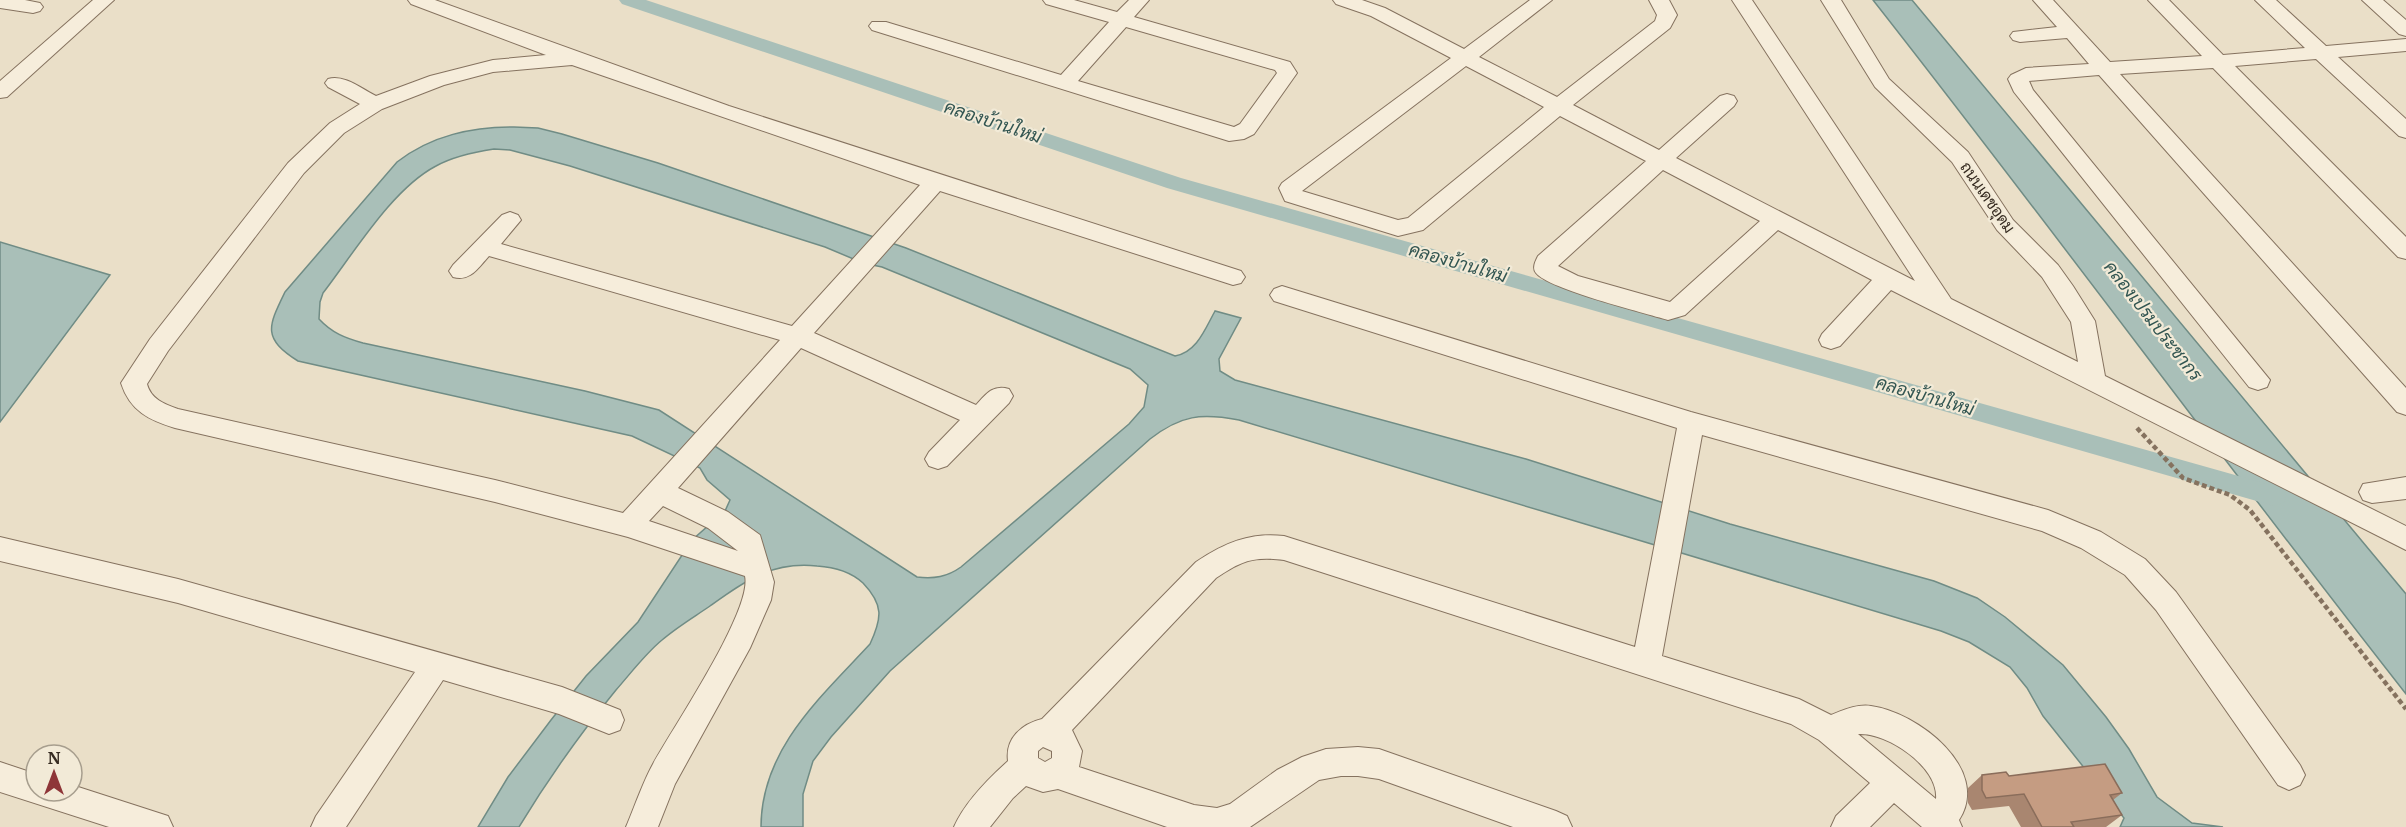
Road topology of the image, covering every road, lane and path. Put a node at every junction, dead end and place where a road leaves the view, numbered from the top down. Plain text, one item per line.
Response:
1 (104, 0) edge
2 (418, 0) edge
3 (1053, 0) edge
4 (1139, 0) edge
5 (1343, 0) edge
6 (1542, 0) edge
7 (1659, 0) edge
8 (1742, 0) edge
9 (1831, 0) edge
10 (2043, 0) edge
11 (2158, 0) edge
12 (2265, 0) edge
13 (2372, 0) edge
14 (0, 2) edge
15 (1387, 6) edge
16 (33, 7) dead end
17 (1122, 19) junction
18 (879, 26) dead end
19 (2406, 30) edge
20 (2073, 32) junction
21 (2020, 36) dead end
22 (518, 39) junction
23 (2406, 45) edge
24 (2321, 52) junction
25 (1466, 58) junction
26 (570, 59) junction
27 (2219, 61) junction
28 (493, 66) junction
29 (2105, 69) junction
30 (334, 83) dead end
31 (1065, 83) junction
32 (0, 92) edge
33 (1727, 102) dead end
34 (375, 104) junction
35 (1558, 106) junction
36 (2406, 130) edge
37 (1662, 160) junction
38 (935, 182) junction
39 (1776, 219) junction
40 (510, 220) dead end
41 (484, 247) junction
42 (2406, 251) edge
43 (461, 271) dead end
44 (1233, 277) dead end
45 (1888, 278) junction
46 (1282, 295) dead end
47 (1943, 305) junction
48 (797, 336) junction
49 (1831, 340) dead end
50 (2093, 381) junction
51 (2258, 381) dead end
52 (1000, 396) dead end
53 (2406, 405) edge
54 (979, 417) junction
55 (1691, 422) junction
56 (2153, 445) dead end
57 (938, 459) dead end
58 (2406, 488) edge
59 (660, 492) junction
60 (2372, 492) dead end
61 (628, 526) junction
62 (2406, 539) edge
63 (0, 549) edge
64 (758, 569) junction
65 (1646, 665) junction
66 (436, 666) junction
67 (2406, 709) edge
68 (609, 720) dead end
69 (1830, 730) junction
70 (1048, 734) junction
71 (1024, 767) junction
72 (1056, 773) junction
73 (2289, 775) dead end
74 (0, 777) edge
75 (1894, 782) junction
76 (24, 785) edge
77 (81, 803) edge
78 (1942, 824) edge
79 (157, 827) edge
80 (327, 827) edge
81 (642, 827) edge
82 (970, 827) edge
83 (1556, 827) edge
84 (1846, 827) edge

1 - 32 street
2 - 22 street
3 - 17 street
4 - 17 street
5 - 15 street
6 - 25 street
7 - 35 street
8 - 47 street
9 - 50 street, ถนนเดชอุดม
10 - 20 street
11 - 27 street
12 - 24 street
13 - 19 street
14 - 16 street
15 - 25 street
17 - 31 street
17 - 31 street
18 - 31 street
20 - 21 street
20 - 29 street
22 - 26 street
22 - 28 street
23 - 24 street
24 - 27 street
24 - 36 street
25 - 35 street
25 - 35 street
26 - 28 street
26 - 38 street
27 - 29 street
27 - 42 street
28 - 34 street
29 - 51 street
29 - 53 street
30 - 34 street
33 - 37 street
34 - 61 street
35 - 37 street
37 - 39 street
37 - 39 street
38 - 44 street
38 - 48 street
39 - 45 street
40 - 41 street
41 - 43 street
41 - 48 street
45 - 47 street
45 - 49 street
46 - 55 street
47 - 50 street
48 - 54 street
48 - 59 street
50 - 62 street
52 - 54 street
54 - 57 street
55 - 65 street
55 - 73 street
56 - 67 path
58 - 60 street
59 - 61 street
59 - 64 street
61 - 64 street
63 - 66 street
64 - 81 street
65 - 69 street
65 - 70 street
66 - 68 street
66 - 80 street
69 - 75 street
69 - 78 street
70 - 71 street
70 - 72 street
71 - 72 street
71 - 82 street
72 - 83 street
74 - 76 street
75 - 78 street
75 - 84 street
77 - 79 street

